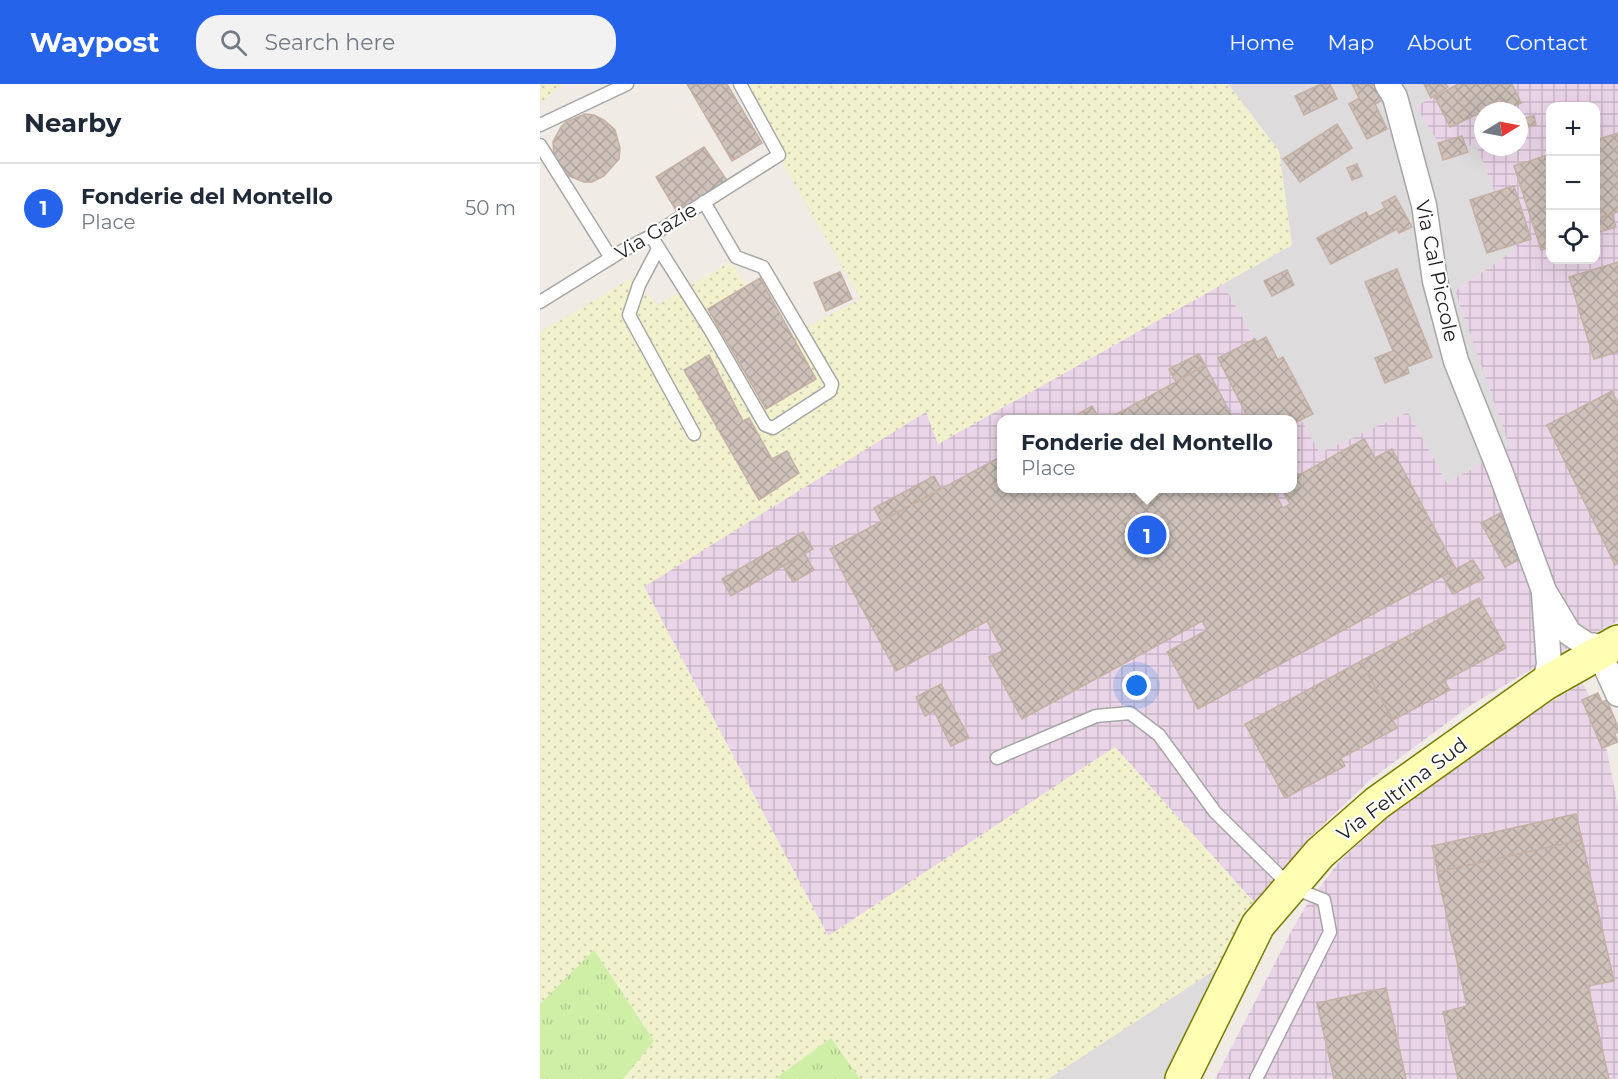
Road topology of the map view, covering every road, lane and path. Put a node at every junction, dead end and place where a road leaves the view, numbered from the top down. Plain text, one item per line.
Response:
1 (627, 84) edge
2 (740, 84) edge
3 (1387, 84) edge
4 (540, 125) edge
5 (540, 145) edge
6 (704, 202) junction
7 (651, 236) junction
8 (658, 249) junction
9 (611, 258) junction
10 (540, 302) edge
11 (693, 434) dead end
12 (1544, 591) junction
13 (1609, 647) edge
14 (1544, 684) junction
15 (1618, 694) edge
16 (997, 758) dead end
17 (1291, 887) junction
18 (1182, 1079) edge
19 (1256, 1079) edge

1 - 4 lane
2 - 6 lane, Via Gazie
3 - 12 street, Via Cal Piccole
5 - 9 lane
6 - 7 lane, Via Gazie
6 - 8 lane
7 - 8 lane
7 - 9 lane, Via Gazie
8 - 11 lane
9 - 10 lane, Via Gazie
12 - 13 street, Via Cal Piccole
12 - 14 street, Via Cal Piccole
13 - 14 main road, Via Feltrina Sud
13 - 15 street
14 - 17 main road, Via Feltrina Sud
16 - 17 lane
17 - 18 main road, Via Feltrina Sud
17 - 19 lane

